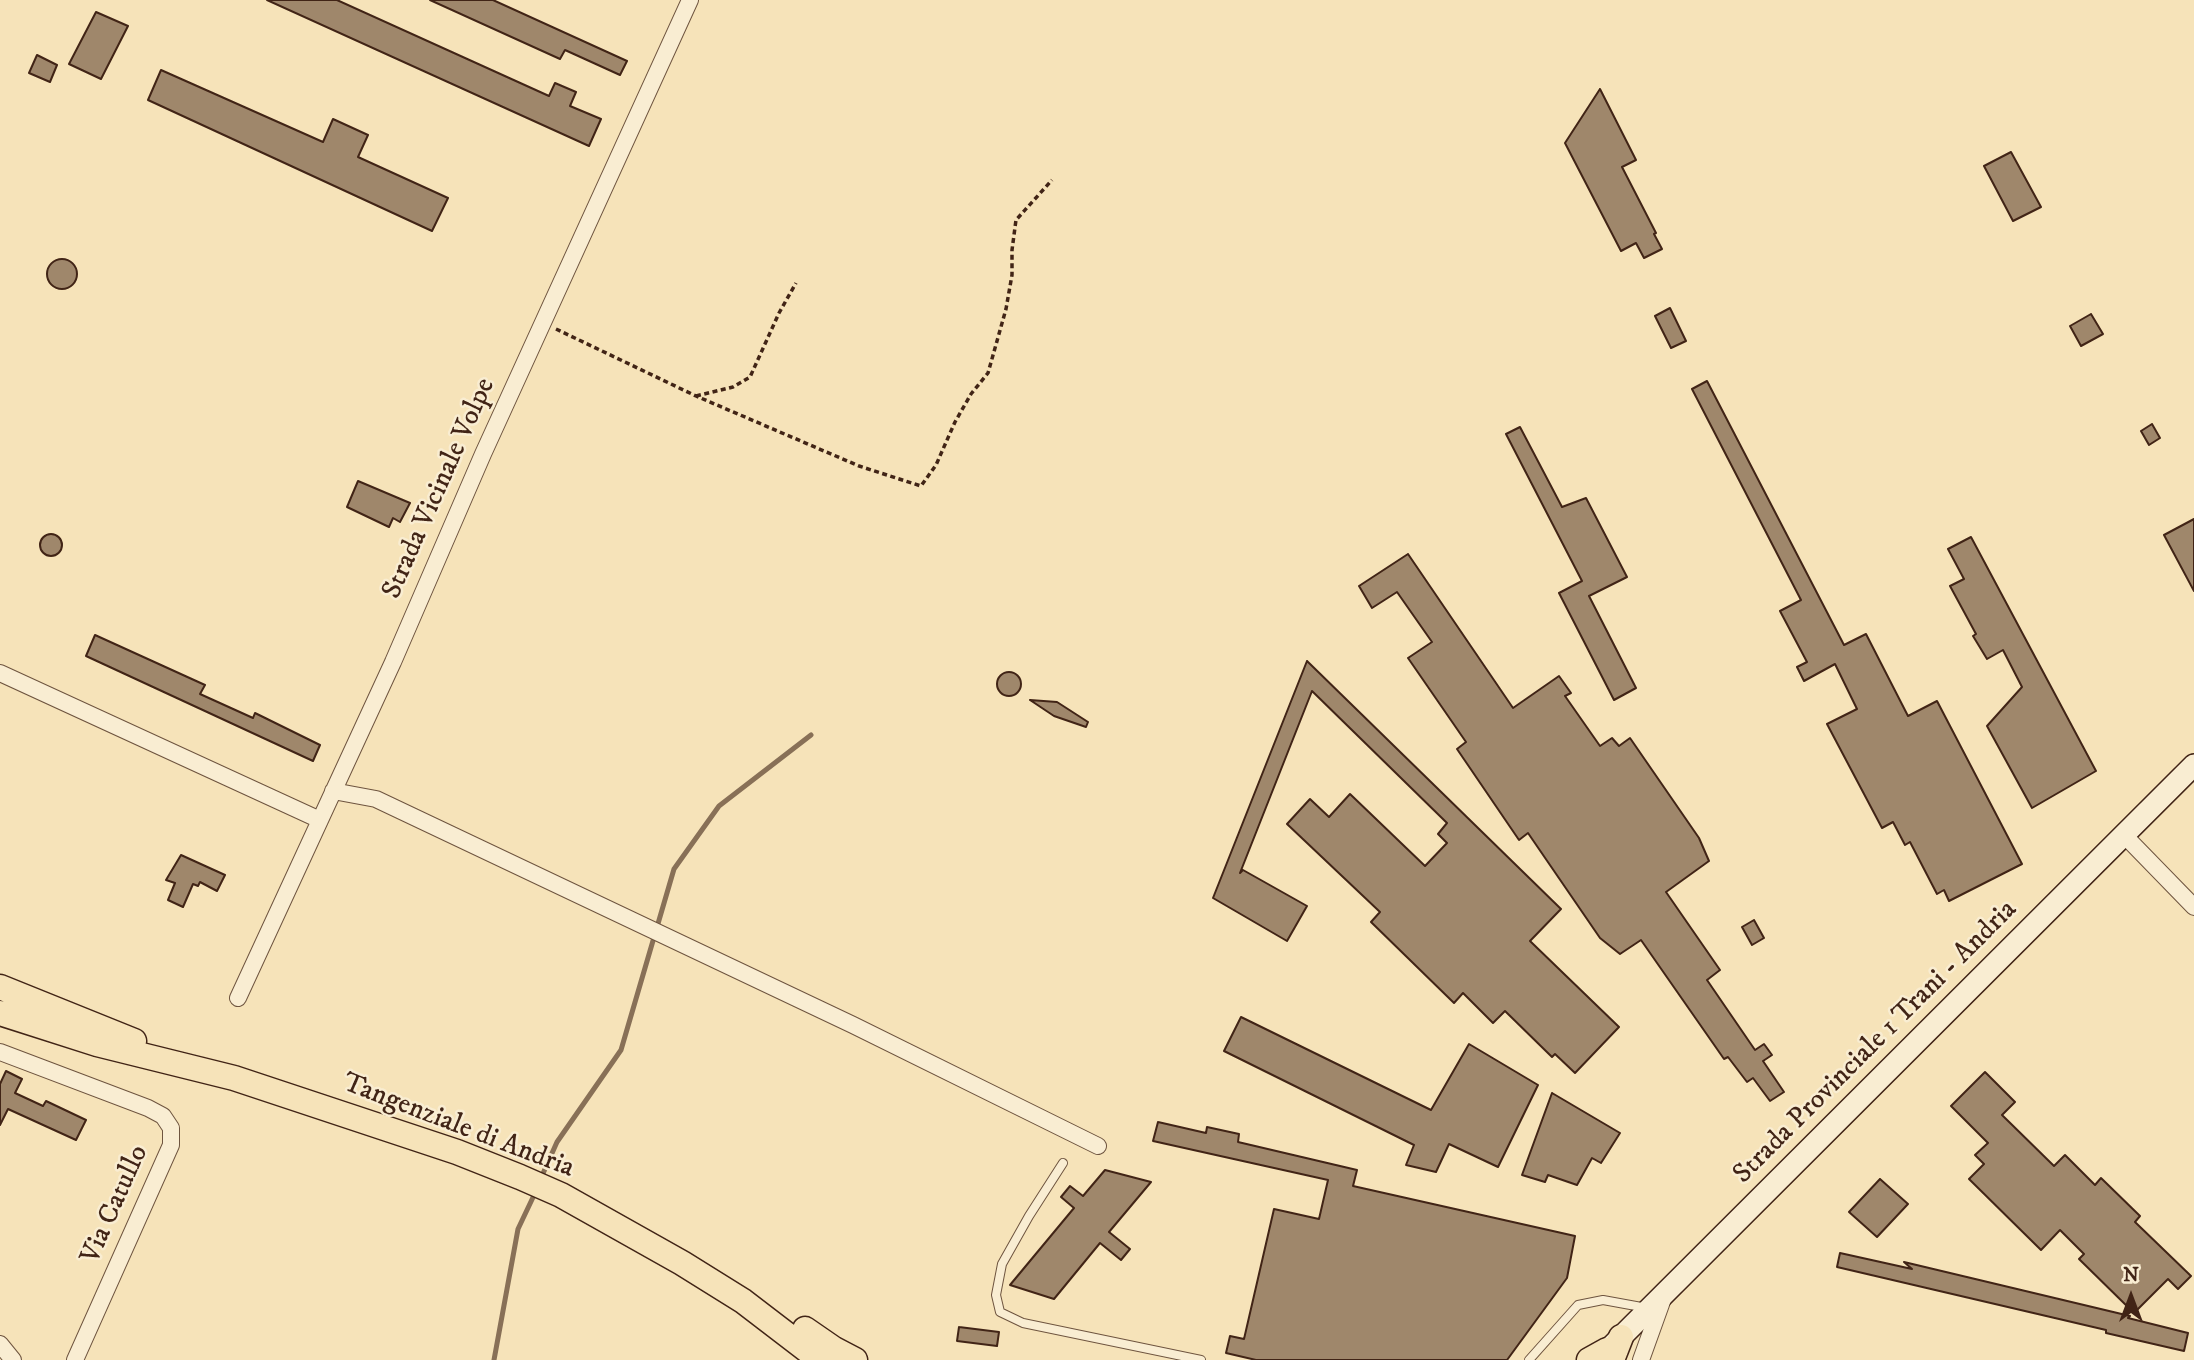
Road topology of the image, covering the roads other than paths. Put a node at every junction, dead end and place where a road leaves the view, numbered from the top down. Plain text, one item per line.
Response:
1 (691, 0) edge
2 (0, 673) edge
3 (2194, 765) edge
4 (333, 791) junction
5 (320, 820) junction
6 (2124, 835) junction
7 (2194, 907) edge
8 (0, 987) edge
9 (238, 998) dead end
10 (0, 1013) edge
11 (0, 1052) edge
12 (202, 1069) junction
13 (1098, 1146) dead end
14 (1063, 1163) dead end
15 (1666, 1290) junction
16 (743, 1301) junction
17 (1648, 1308) junction
18 (774, 1325) junction
19 (0, 1344) edge
20 (1605, 1353) edge
21 (1646, 1359) edge
22 (13, 1360) edge
23 (75, 1360) edge
24 (807, 1360) edge
25 (820, 1360) edge
26 (855, 1360) edge
27 (1201, 1360) edge
28 (1529, 1360) edge

1 - 4 street, Strada Vicinale Volpe
2 - 5 street
3 - 6 main road, Strada Provinciale 1 Trani - Andria
4 - 5 street, Strada Vicinale Volpe
4 - 13 street
5 - 9 street, Strada Vicinale Volpe
6 - 7 street
6 - 15 main road, Strada Provinciale 1 Trani - Andria
8 - 12 main road, Tangenziale di Andria
10 - 12 main road, Tangenziale di Andria
11 - 23 street, Via Catullo
12 - 16 main road, Tangenziale di Andria
14 - 27 lane
15 - 17 main road, Strada Provinciale 1 Trani - Andria
15 - 21 street
16 - 18 main road, Tangenziale di Andria
16 - 26 main road
17 - 20 main road, Strada Provinciale 1 Trani - Andria
17 - 28 lane
18 - 24 main road
18 - 25 main road, Tangenziale di Andria
19 - 22 street

